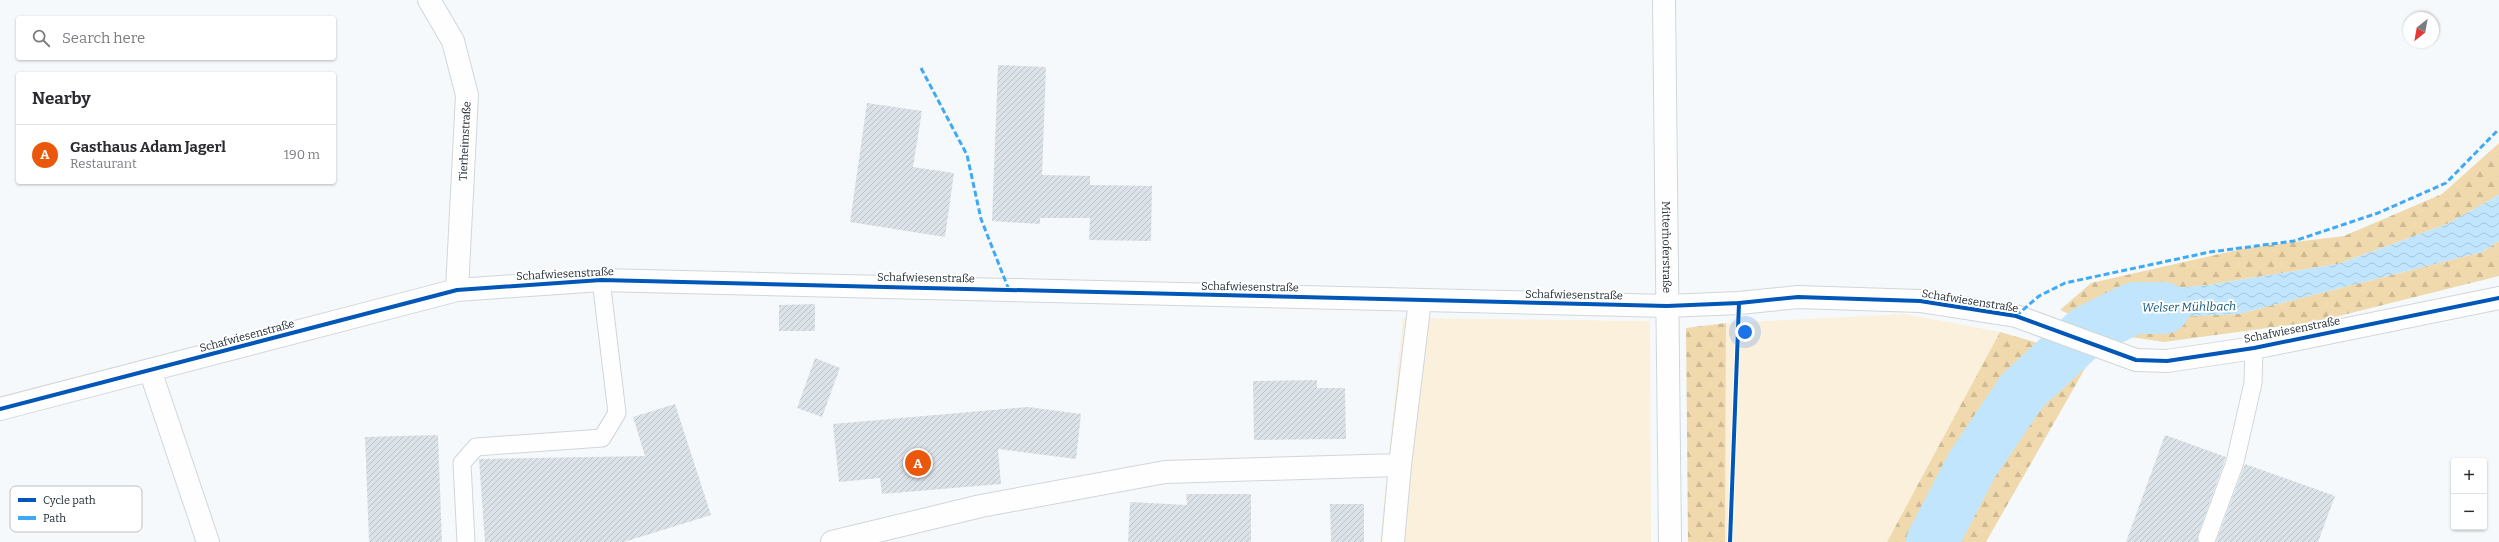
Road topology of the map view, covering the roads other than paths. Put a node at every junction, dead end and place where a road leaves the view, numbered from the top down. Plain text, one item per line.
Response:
1 (429, 0) edge
2 (1664, 0) edge
3 (601, 280) junction
4 (457, 290) junction
5 (2499, 298) edge
6 (1420, 300) junction
7 (1667, 306) junction
8 (2254, 348) junction
9 (150, 370) junction
10 (0, 409) edge
11 (1400, 465) junction
12 (2207, 538) dead end
13 (208, 542) edge
14 (466, 542) edge
15 (832, 542) edge
16 (1393, 542) edge
17 (1670, 542) edge

1 - 4 street, Tierheimstraße
2 - 7 street, Mitterhoferstraße
3 - 4 street, Schafwiesenstraße
3 - 6 street, Schafwiesenstraße
3 - 14 lane
4 - 9 street, Schafwiesenstraße
5 - 8 street, Schafwiesenstraße
6 - 7 street, Schafwiesenstraße
6 - 11 street
7 - 8 street, Schafwiesenstraße
7 - 17 street, Mitterhoferstraße
8 - 12 lane
9 - 10 street, Schafwiesenstraße
9 - 13 street
11 - 15 street
11 - 16 street

